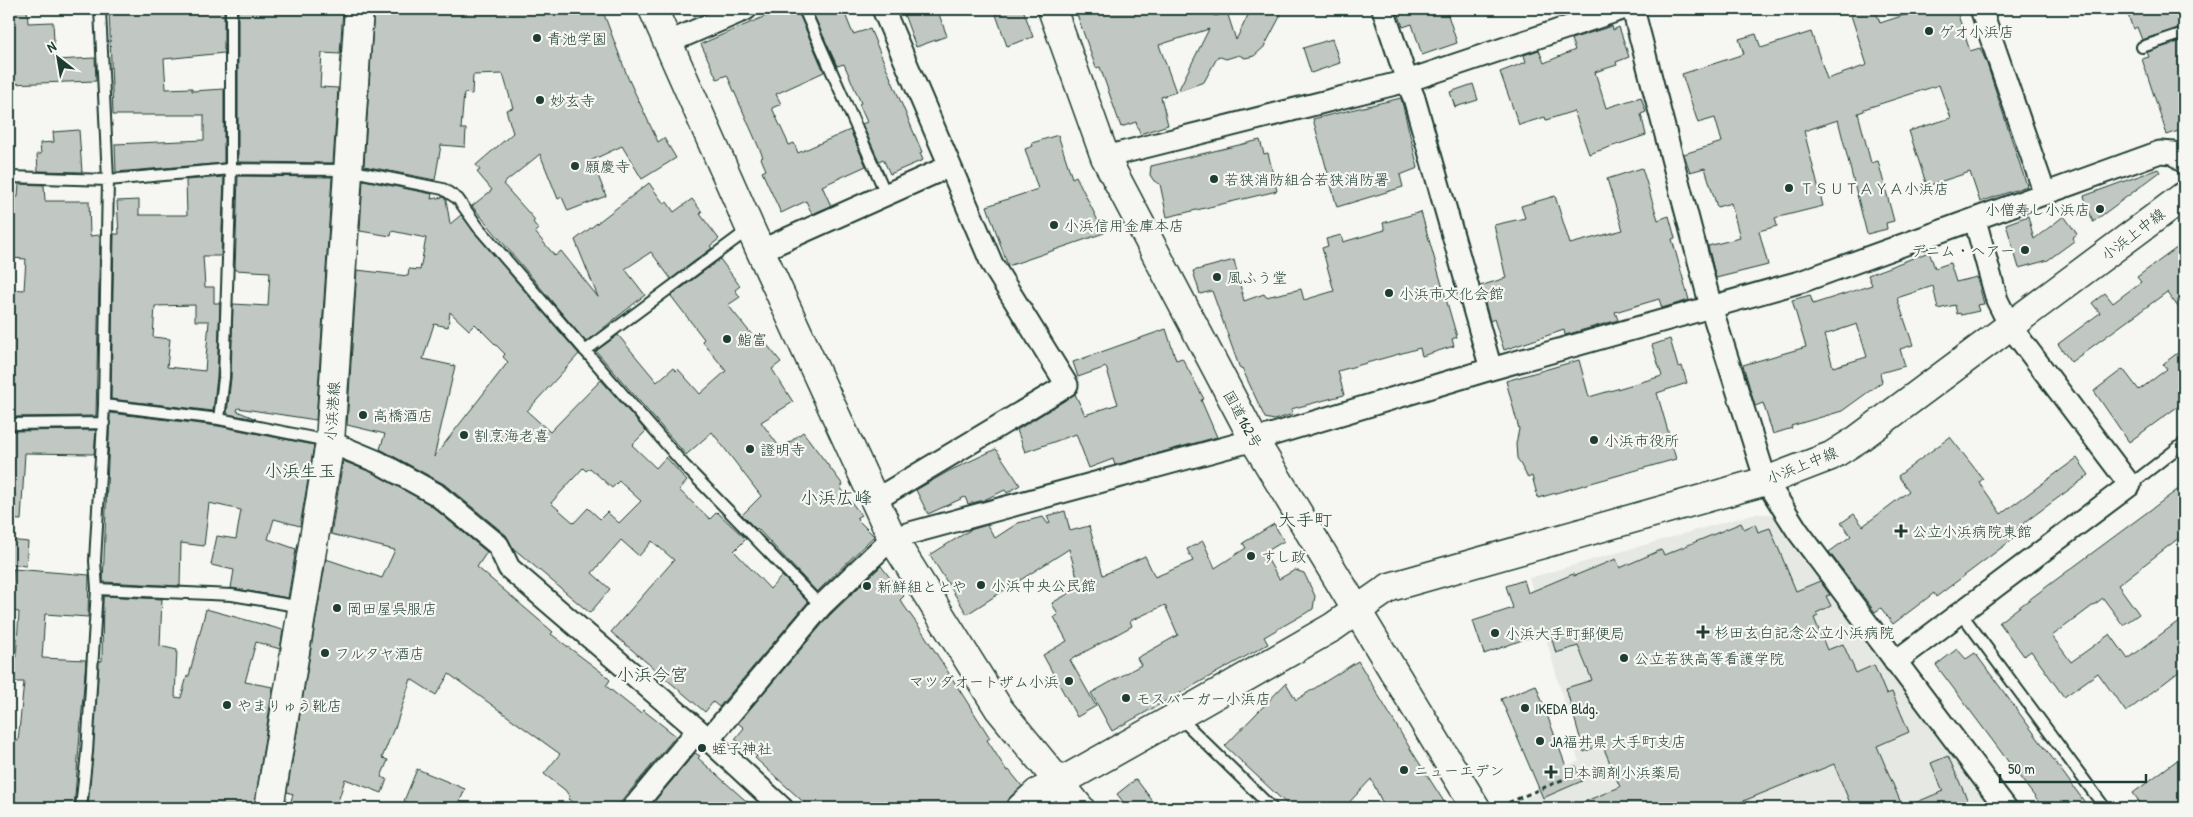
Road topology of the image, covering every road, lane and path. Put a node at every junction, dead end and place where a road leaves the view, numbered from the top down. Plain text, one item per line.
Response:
1 (100, 9) edge
2 (231, 9) edge
3 (358, 9) edge
4 (652, 9) edge
5 (746, 9) edge
6 (804, 9) edge
7 (883, 9) edge
8 (1052, 9) edge
9 (1382, 9) edge
10 (1622, 9) edge
11 (1633, 9) edge
12 (1982, 9) edge
13 (2184, 33) edge
14 (667, 43) junction
15 (2142, 47) dead end
16 (1407, 81) junction
17 (1105, 157) junction
18 (2184, 162) edge
19 (950, 166) junction
20 (231, 169) junction
21 (348, 170) junction
22 (9, 177) edge
23 (108, 180) junction
24 (886, 194) junction
25 (2045, 194) junction
26 (2184, 196) edge
27 (1975, 220) junction
28 (755, 240) junction
29 (1711, 307) junction
30 (2010, 326) junction
31 (585, 351) junction
32 (1491, 369) junction
33 (104, 405) junction
34 (219, 419) junction
35 (104, 423) junction
36 (9, 424) edge
37 (1254, 440) junction
38 (330, 442) junction
39 (2184, 443) edge
40 (1766, 481) junction
41 (2130, 485) junction
42 (875, 500) junction
43 (892, 538) junction
44 (97, 589) junction
45 (821, 606) junction
46 (303, 607) junction
47 (1357, 610) junction
48 (1961, 613) junction
49 (1895, 662) junction
50 (1178, 716) junction
51 (703, 735) junction
52 (1569, 777) dead end
53 (1059, 783) junction
54 (1488, 807) edge
55 (81, 808) edge
56 (269, 808) edge
57 (634, 808) edge
58 (782, 808) edge
59 (1022, 808) edge
60 (1080, 808) edge
61 (1272, 808) edge
62 (2006, 808) edge
63 (2105, 808) edge

1 - 23 lane
2 - 20 lane
3 - 21 main road, 小浜港線
4 - 14 main road
5 - 14 street
6 - 24 lane
7 - 19 street
8 - 17 main road, 国道162号
9 - 16 street
10 - 16 street
11 - 29 street
12 - 25 street
13 - 15 lane
14 - 28 main road
16 - 17 street
16 - 32 street
17 - 37 main road, 国道162号
18 - 25 street
19 - 24 street
19 - 42 street
20 - 21 lane
20 - 23 lane
20 - 34 lane
21 - 31 lane
21 - 38 main road, 小浜港線
22 - 23 lane
23 - 33 lane
24 - 28 street
25 - 27 street
26 - 30 main road, 小浜上中線
27 - 29 street
27 - 30 street
28 - 31 lane
28 - 42 main road
29 - 32 street
29 - 40 street
30 - 40 main road, 小浜上中線
30 - 41 street
31 - 45 lane
32 - 37 street
33 - 34 lane
33 - 35 lane
34 - 38 lane
35 - 36 lane
35 - 44 lane
37 - 43 street
37 - 47 main road, 国道162号
38 - 46 main road, 小浜港線
38 - 51 street
39 - 41 lane
40 - 47 main road, 小浜上中線
40 - 49 street
41 - 48 street
42 - 43 main road
43 - 45 street
43 - 53 main road
44 - 46 lane
44 - 55 lane
45 - 51 street
46 - 56 main road, 小浜港線
47 - 50 main road, 小浜上中線
47 - 54 main road, 国道162号
48 - 49 street
48 - 63 lane
49 - 62 street
50 - 53 main road, 小浜上中線
50 - 61 lane
51 - 57 street
51 - 58 street
52 - 54 path
53 - 59 main road, 小浜上中線
53 - 60 main road

